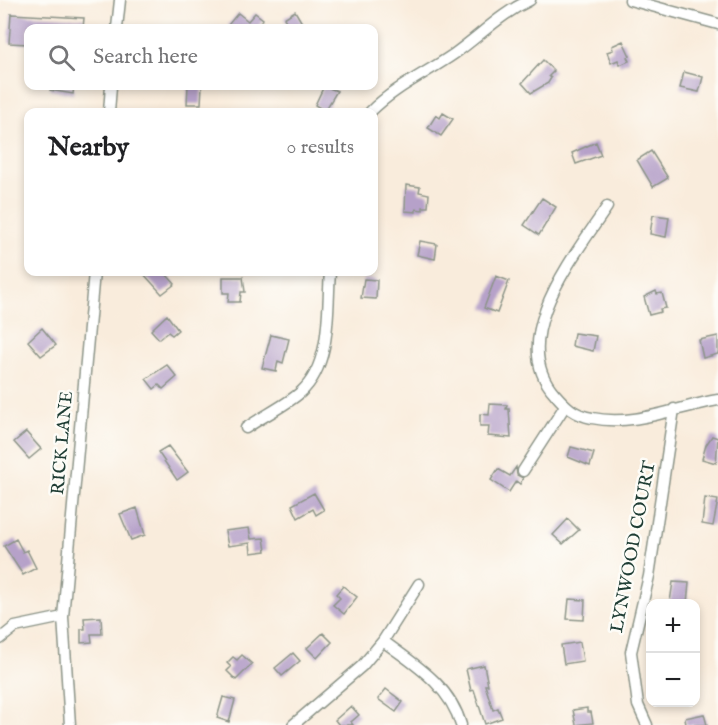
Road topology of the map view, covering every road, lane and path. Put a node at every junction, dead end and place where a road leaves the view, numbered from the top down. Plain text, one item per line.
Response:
1 (120, 0) edge
2 (530, 0) edge
3 (630, 0) edge
4 (117, 24) edge
5 (718, 24) edge
6 (111, 90) edge
7 (109, 108) edge
8 (375, 108) edge
9 (607, 207) dead end
10 (94, 276) edge
11 (330, 276) edge
12 (718, 400) edge
13 (565, 406) junction
14 (674, 410) junction
15 (246, 428) dead end
16 (523, 471) dead end
17 (418, 584) dead end
18 (63, 617) junction
19 (0, 639) edge
20 (383, 641) junction
21 (70, 725) edge
22 (293, 725) edge
23 (460, 725) edge
24 (646, 725) edge

1 - 4 street
2 - 8 street
3 - 5 street
6 - 7 street
9 - 13 street
10 - 18 street, RICK LANE
11 - 15 street
12 - 14 street
13 - 14 street
13 - 16 street
14 - 24 street, LYNWOOD COURT
17 - 20 street
18 - 19 street
18 - 21 street, RICK LANE
20 - 22 street
20 - 23 street

